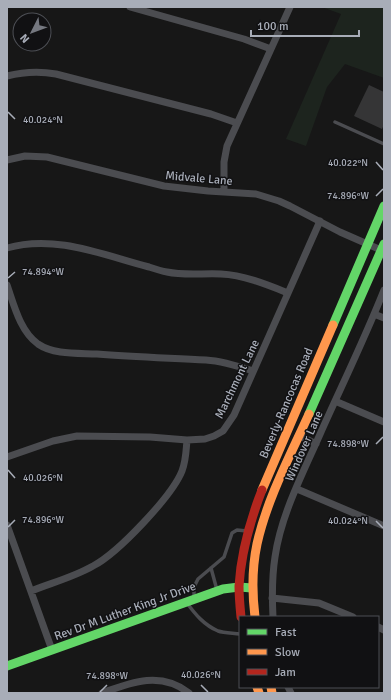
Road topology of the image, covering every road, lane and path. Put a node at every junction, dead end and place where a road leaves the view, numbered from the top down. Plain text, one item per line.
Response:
1 (130, 7) edge
2 (290, 7) edge
3 (271, 49) junction
4 (7, 76) edge
5 (335, 122) dead end
6 (237, 123) junction
7 (384, 144) edge
8 (7, 160) edge
9 (224, 192) junction
10 (384, 206) edge
11 (320, 221) junction
12 (367, 245) junction
13 (383, 247) edge
14 (7, 248) edge
15 (7, 285) edge
16 (384, 290) edge
17 (288, 293) junction
18 (374, 314) junction
19 (384, 318) edge
20 (315, 365) junction
21 (253, 371) junction
22 (335, 401) junction
23 (384, 422) edge
24 (300, 436) junction
25 (187, 440) junction
26 (316, 444) junction
27 (7, 457) edge
28 (297, 489) junction
29 (7, 526) edge
30 (384, 526) edge
31 (248, 531) junction
32 (211, 568) junction
33 (239, 587) junction
34 (252, 588) junction
35 (30, 591) junction
36 (217, 591) junction
37 (272, 598) junction
38 (190, 600) junction
39 (241, 616) edge
40 (255, 616) edge
41 (273, 616) edge
42 (351, 616) edge
43 (239, 634) edge
44 (52, 650) junction
45 (7, 666) edge
46 (102, 693) edge
47 (189, 693) edge

1 - 3 street
2 - 3 street
3 - 6 street
4 - 6 street
5 - 7 lane
6 - 9 street
8 - 9 street, Midvale Lane
9 - 11 street, Midvale Lane
10 - 12 main road, Beverly-Rancocas Road
11 - 12 street, Midvale Lane
11 - 17 street, Marchmont Lane
12 - 13 street, Midvale Lane
12 - 20 main road, Beverly-Rancocas Road
13 - 24 main road, Beverly-Rancocas Road
14 - 17 street
15 - 21 street
16 - 18 street, Windover Lane
17 - 21 street, Marchmont Lane
18 - 19 street
18 - 22 street, Windover Lane
20 - 24 main road
20 - 31 main road, Beverly-Rancocas Road
21 - 25 street, Marchmont Lane
22 - 23 street
22 - 26 street, Windover Lane
24 - 26 street
24 - 34 main road, Beverly-Rancocas Road
25 - 27 street, Marchmont Lane
25 - 35 street
26 - 28 street, Windover Lane
28 - 30 street
28 - 37 street, Windover Lane
29 - 35 street
31 - 32 lane
31 - 33 main road, Beverly-Rancocas Road
32 - 36 lane
32 - 38 lane
33 - 34 main road, Rev Dr M Luther King Jr Drive
33 - 36 main road, Rev Dr M Luther King Jr Drive
33 - 39 main road, Beverly-Rancocas Road
34 - 40 main road, Beverly-Rancocas Road
35 - 44 street
36 - 38 main road, Rev Dr M Luther King Jr Drive
37 - 41 street, Windover Lane
37 - 42 street
38 - 43 lane
38 - 44 main road, Rev Dr M Luther King Jr Drive
44 - 45 main road, Rev Dr M Luther King Jr Drive
46 - 47 street

